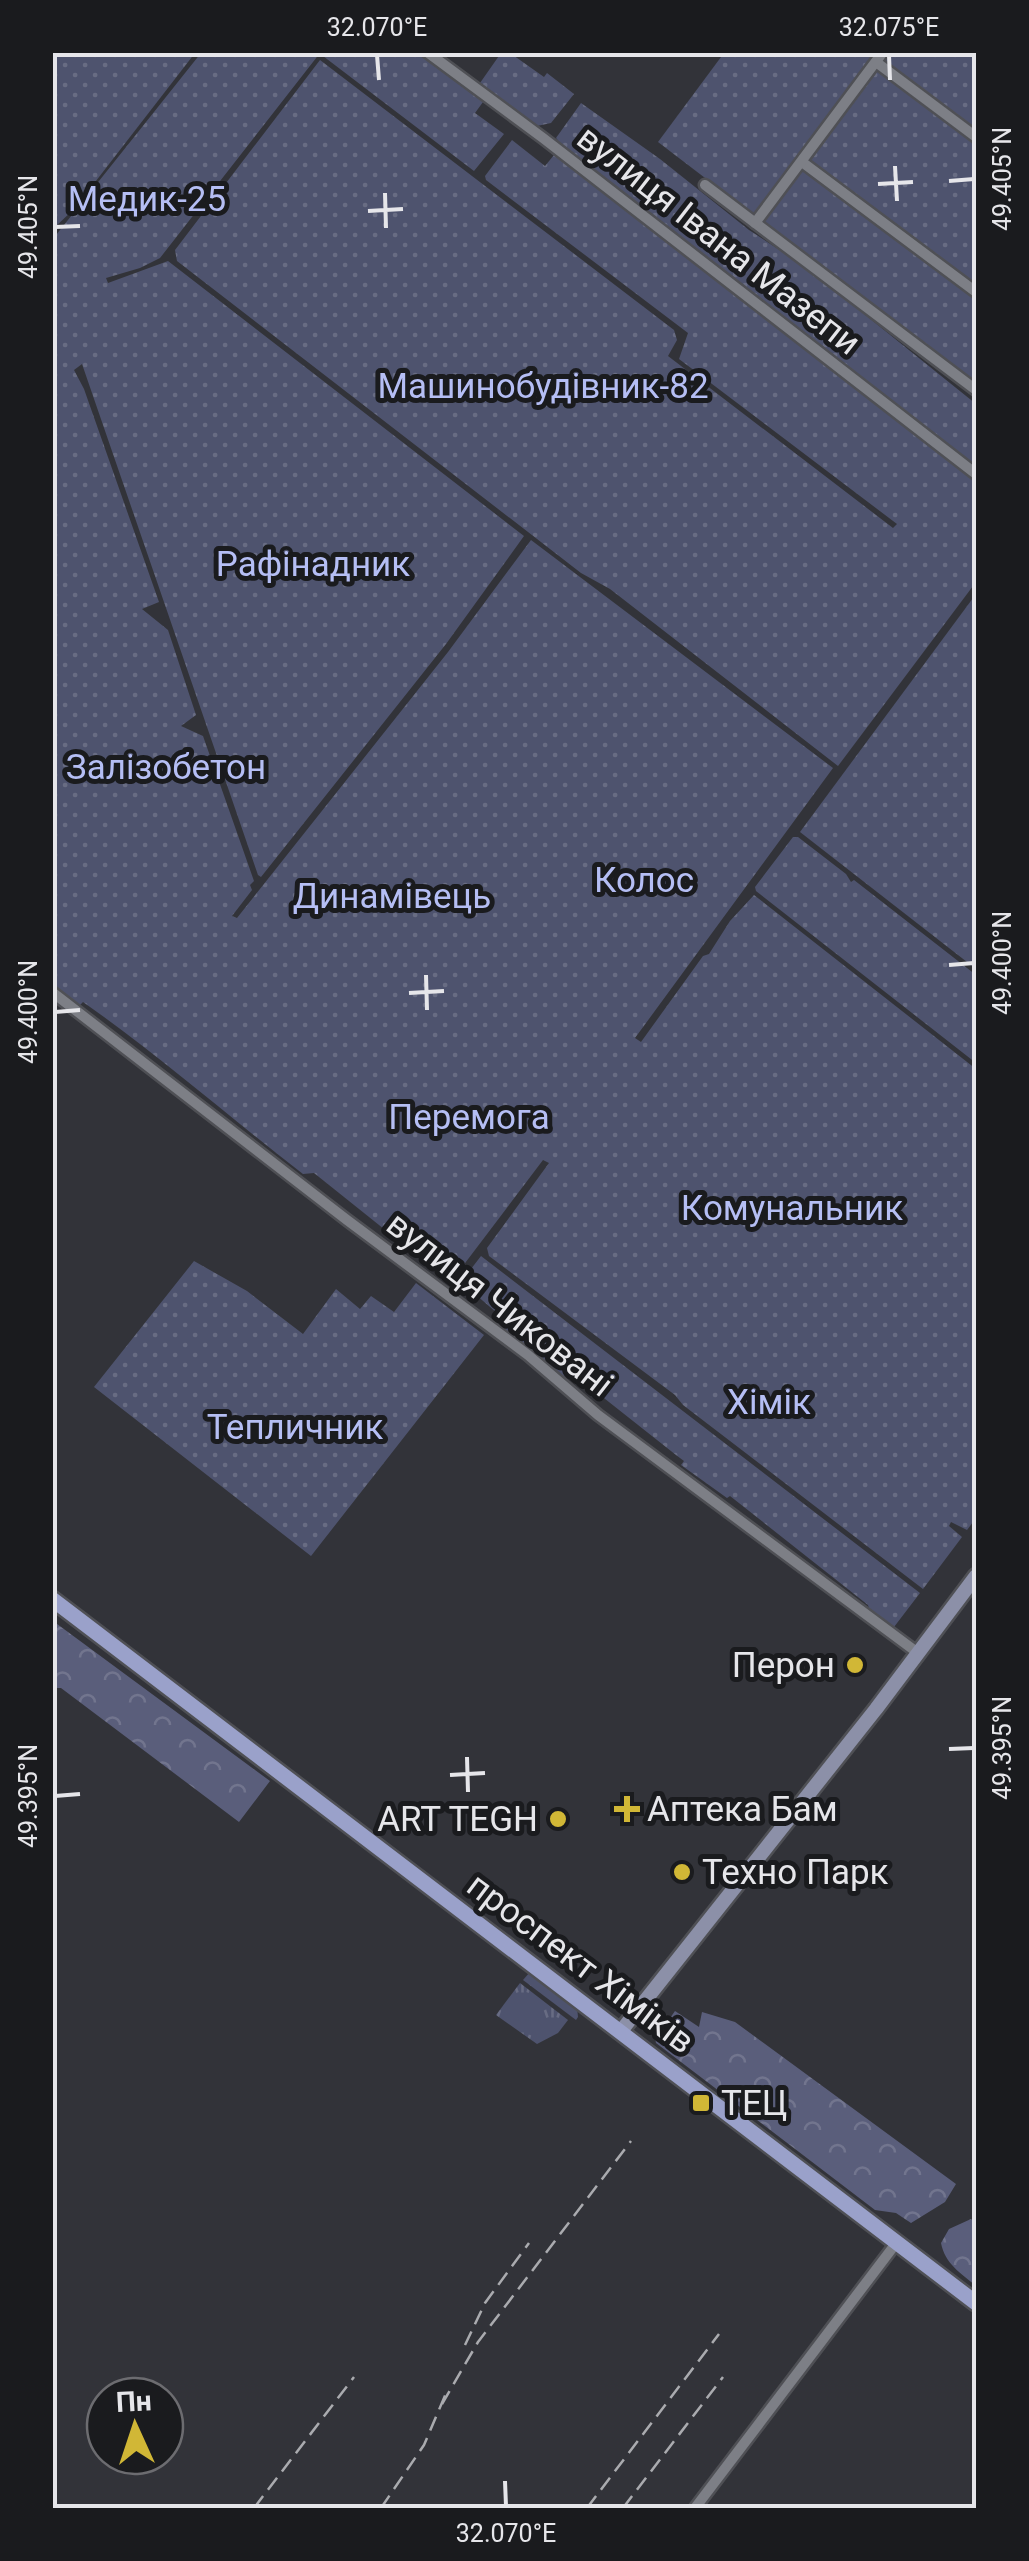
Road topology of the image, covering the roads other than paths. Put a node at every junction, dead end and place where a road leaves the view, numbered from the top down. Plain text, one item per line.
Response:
1 (427, 52) edge
2 (880, 57) edge
3 (976, 138) edge
4 (802, 162) junction
5 (706, 184) dead end
6 (756, 222) junction
7 (976, 292) edge
8 (976, 390) edge
9 (976, 474) edge
10 (52, 992) edge
11 (976, 1576) edge
12 (52, 1599) edge
13 (918, 1653) junction
14 (620, 2031) junction
15 (897, 2242) junction
16 (976, 2303) edge
17 (695, 2508) edge

1 - 9 street, вулиця Івана Мазепи
2 - 3 street
2 - 4 street
4 - 6 street
4 - 7 street
5 - 6 street
6 - 8 street
10 - 13 street, вулиця Чиковані
11 - 13 main road
12 - 14 main road, проспект Хіміків
13 - 14 main road
14 - 15 main road, проспект Хіміків
15 - 16 main road, проспект Хіміків
15 - 17 street

